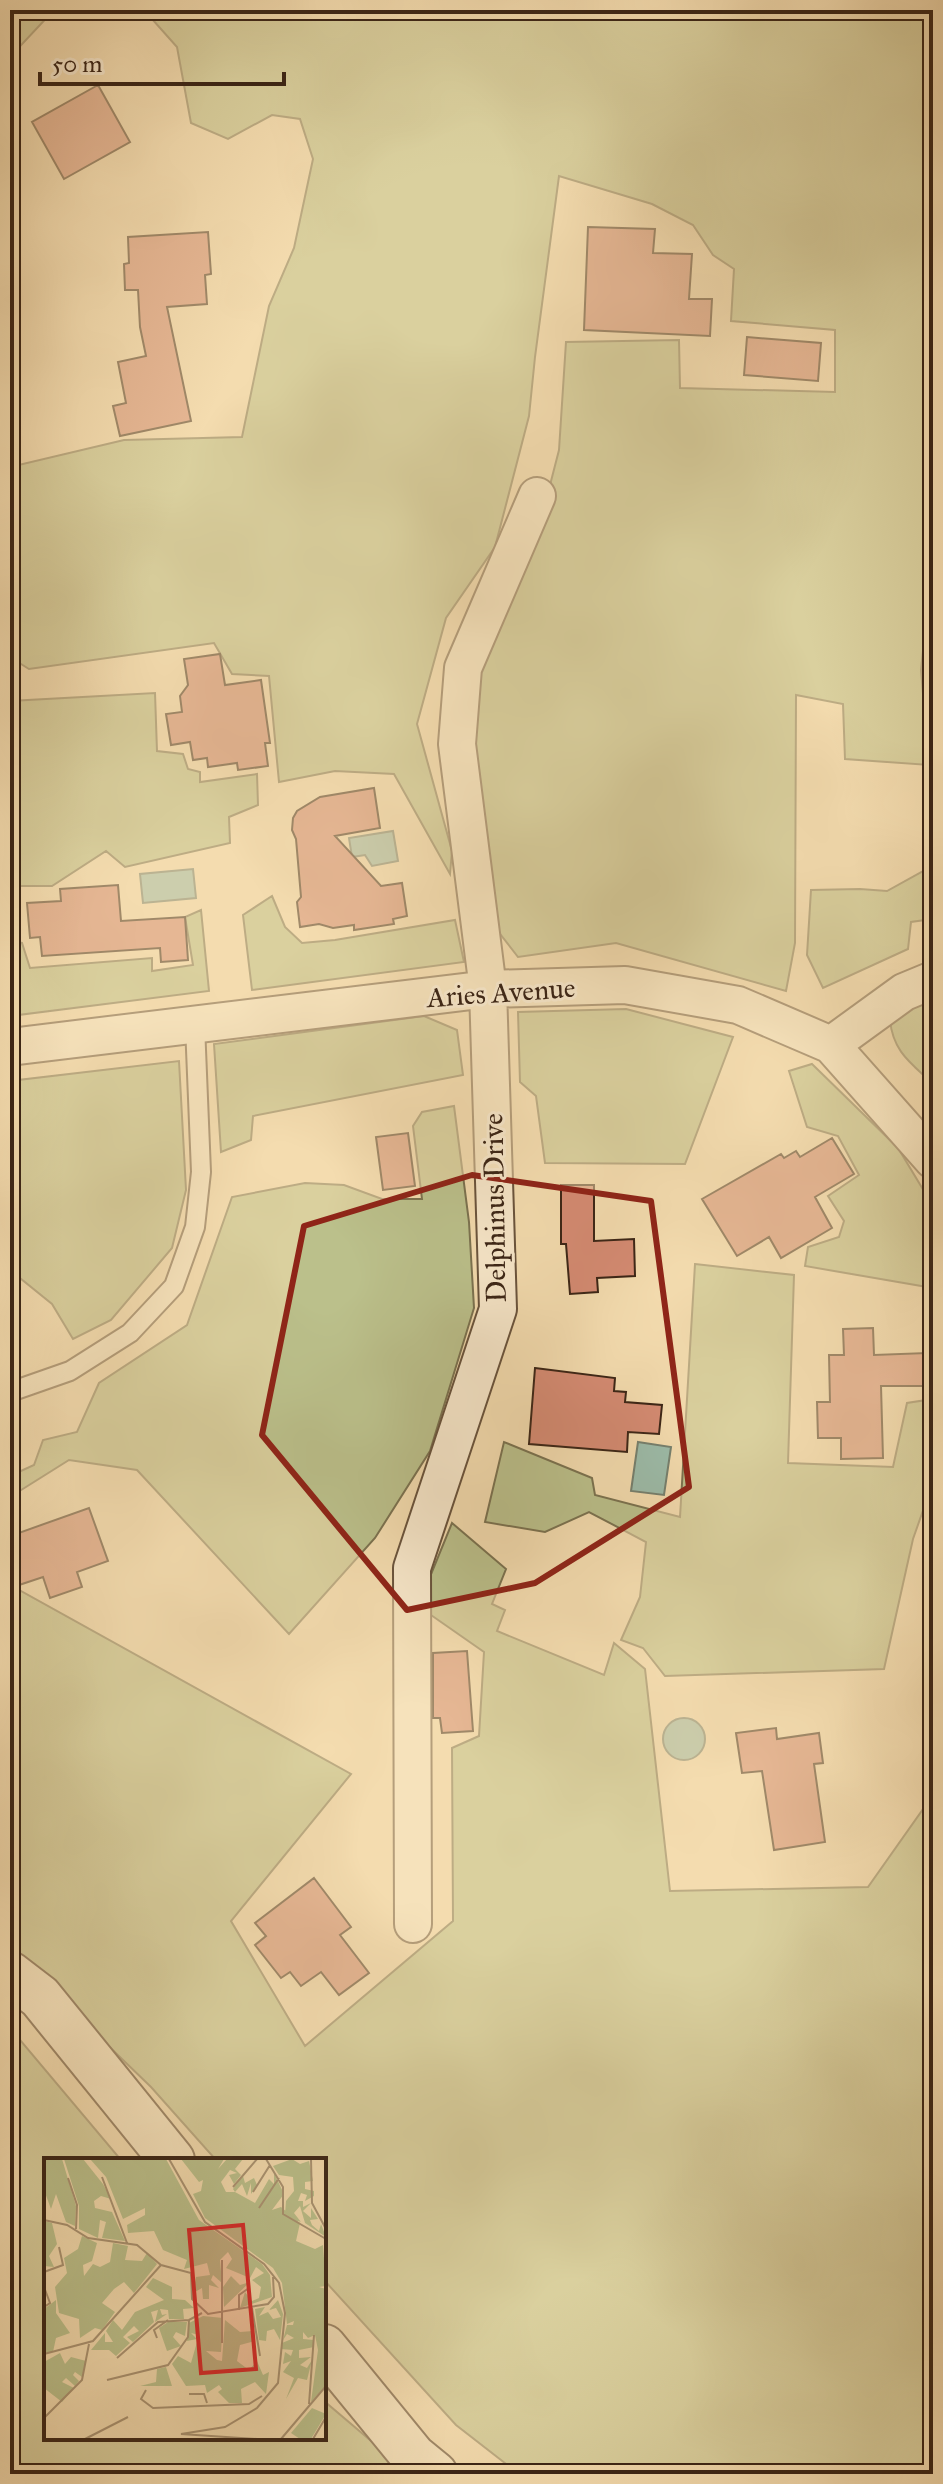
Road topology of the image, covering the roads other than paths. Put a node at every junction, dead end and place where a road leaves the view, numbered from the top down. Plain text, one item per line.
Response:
1 (537, 496) dead end
2 (933, 980) edge
3 (488, 989) junction
4 (195, 1025) junction
5 (831, 1045) junction
6 (10, 1047) edge
7 (933, 1160) edge
8 (10, 1392) edge
9 (413, 1924) dead end
10 (10, 1974) edge
11 (170, 2158) edge
12 (326, 2349) edge
13 (435, 2474) edge

1 - 3 street, Delphinus Drive
2 - 5 street
3 - 4 street, Aries Avenue
3 - 5 street, Aries Avenue
3 - 9 street, Delphinus Drive
4 - 6 street, Aries Avenue
4 - 8 lane
5 - 7 street, Aries Avenue
10 - 11 main road
12 - 13 main road

